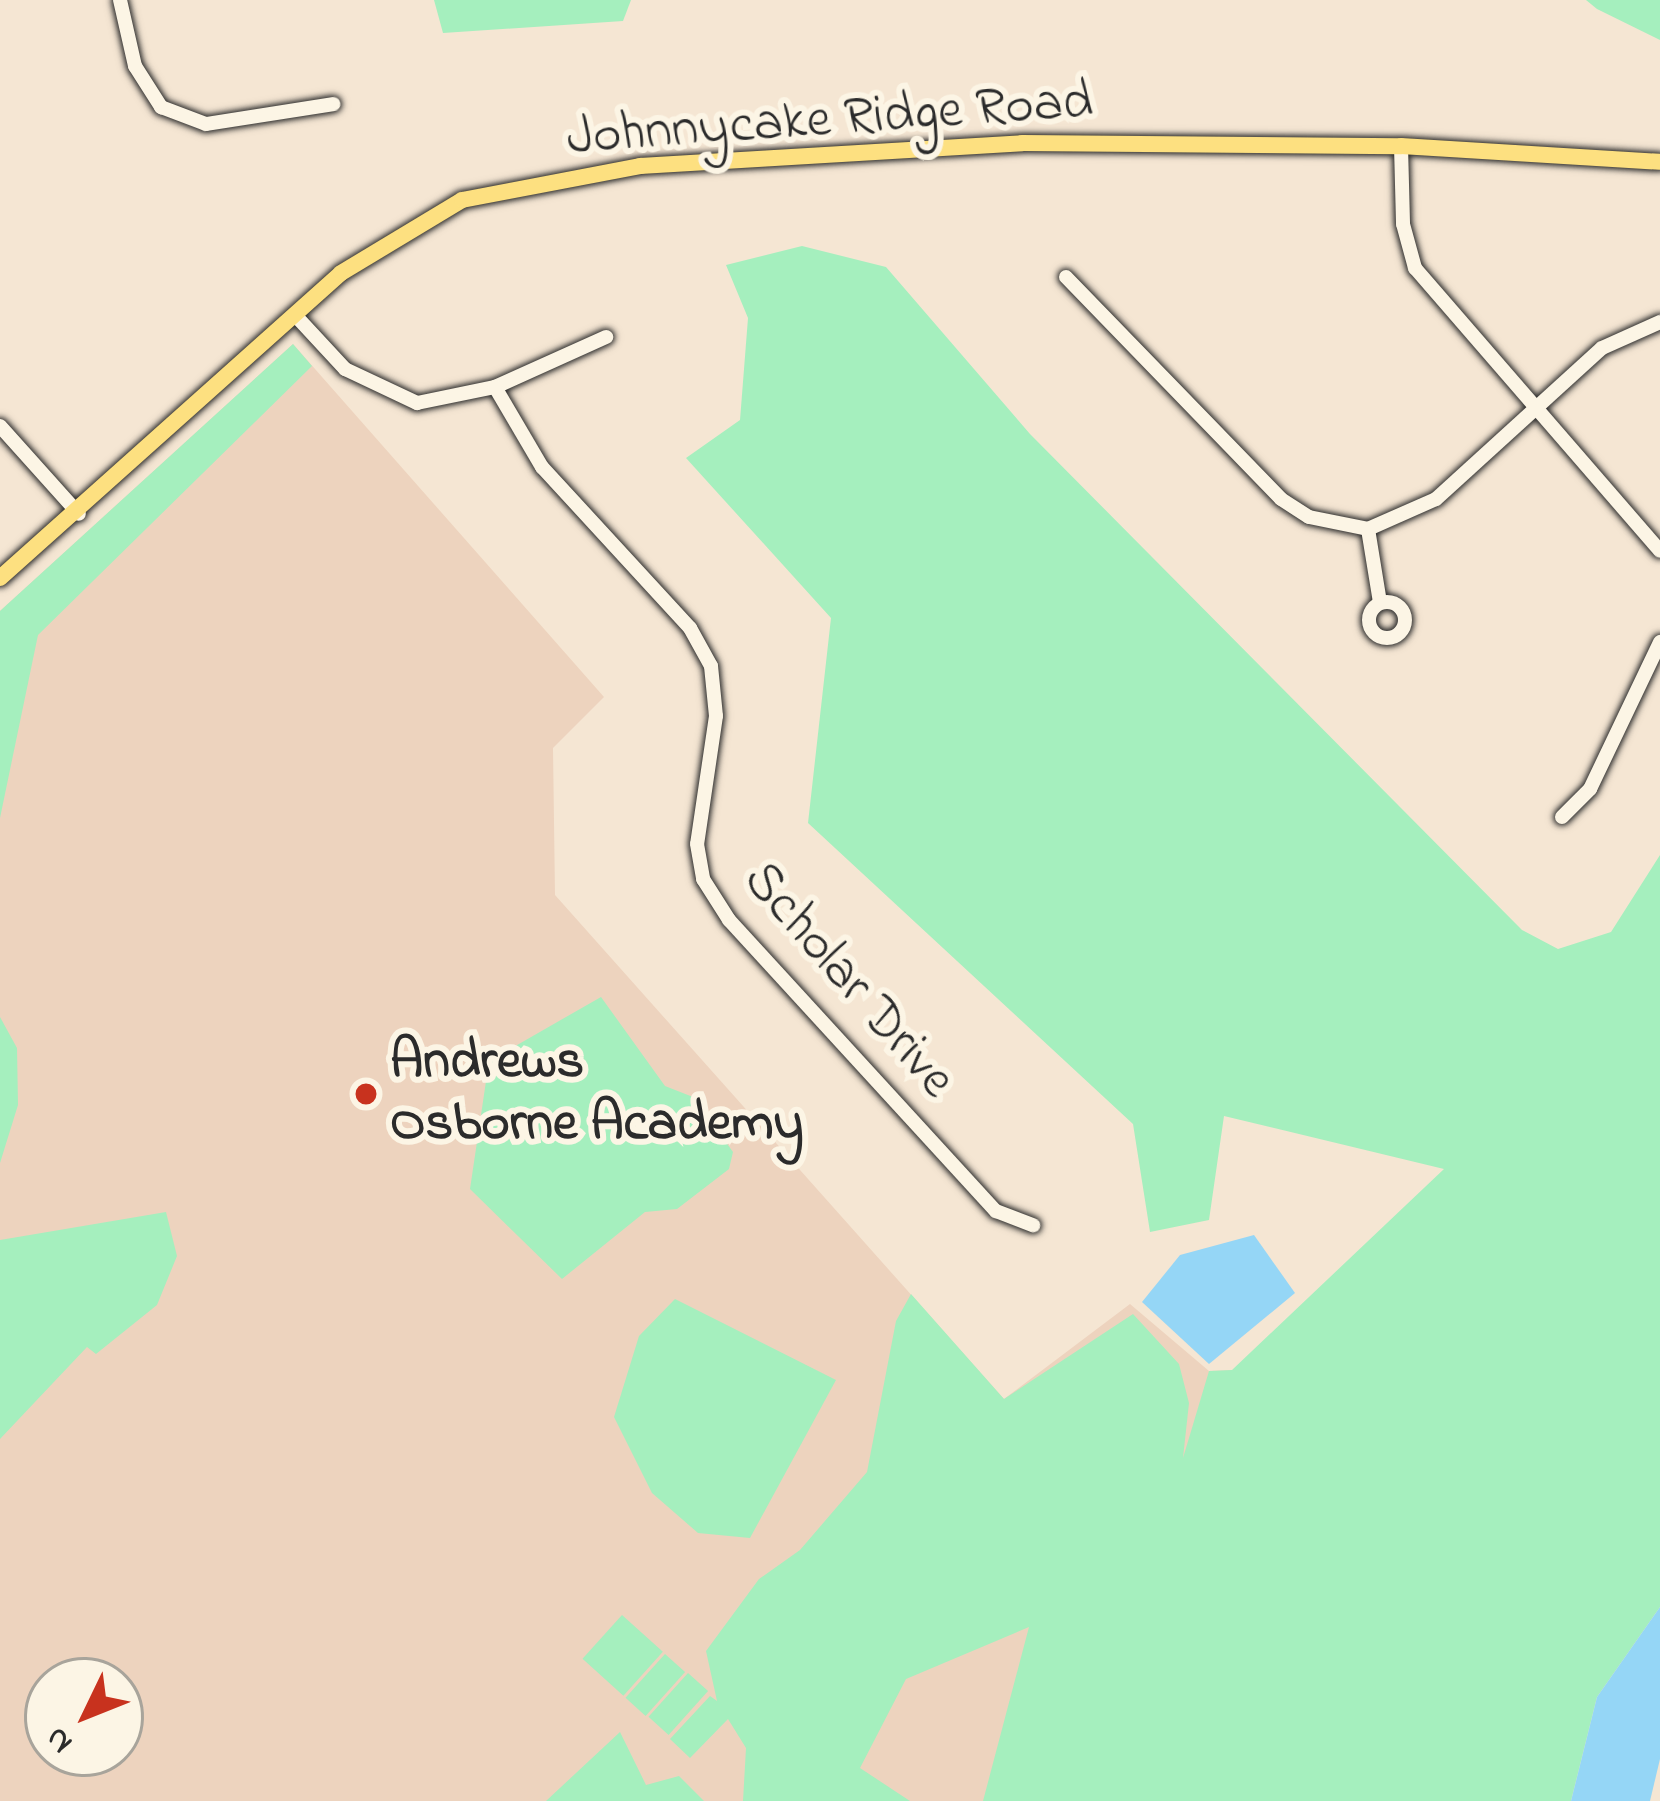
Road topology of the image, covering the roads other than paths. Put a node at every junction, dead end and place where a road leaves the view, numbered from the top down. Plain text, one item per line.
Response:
1 (120, 0) edge
2 (333, 104) dead end
3 (1401, 146) junction
4 (1660, 162) edge
5 (1066, 277) dead end
6 (295, 315) junction
7 (1660, 322) edge
8 (607, 338) dead end
9 (495, 387) junction
10 (1537, 406) junction
11 (0, 426) edge
12 (79, 514) junction
13 (1368, 529) junction
14 (1660, 550) edge
15 (0, 578) edge
16 (1379, 602) dead end
17 (1660, 642) edge
18 (1562, 817) dead end
19 (1033, 1225) dead end

1 - 2 street
3 - 4 main road, Johnnycake Ridge Road
3 - 6 main road, Johnnycake Ridge Road
3 - 10 street
5 - 13 street
6 - 9 street
6 - 12 main road, Johnnycake Ridge Road
7 - 10 street
8 - 9 street
9 - 19 street, Scholar Drive
10 - 13 street
10 - 14 street
11 - 12 street
12 - 15 main road, Johnnycake Ridge Road
13 - 16 street
17 - 18 street

